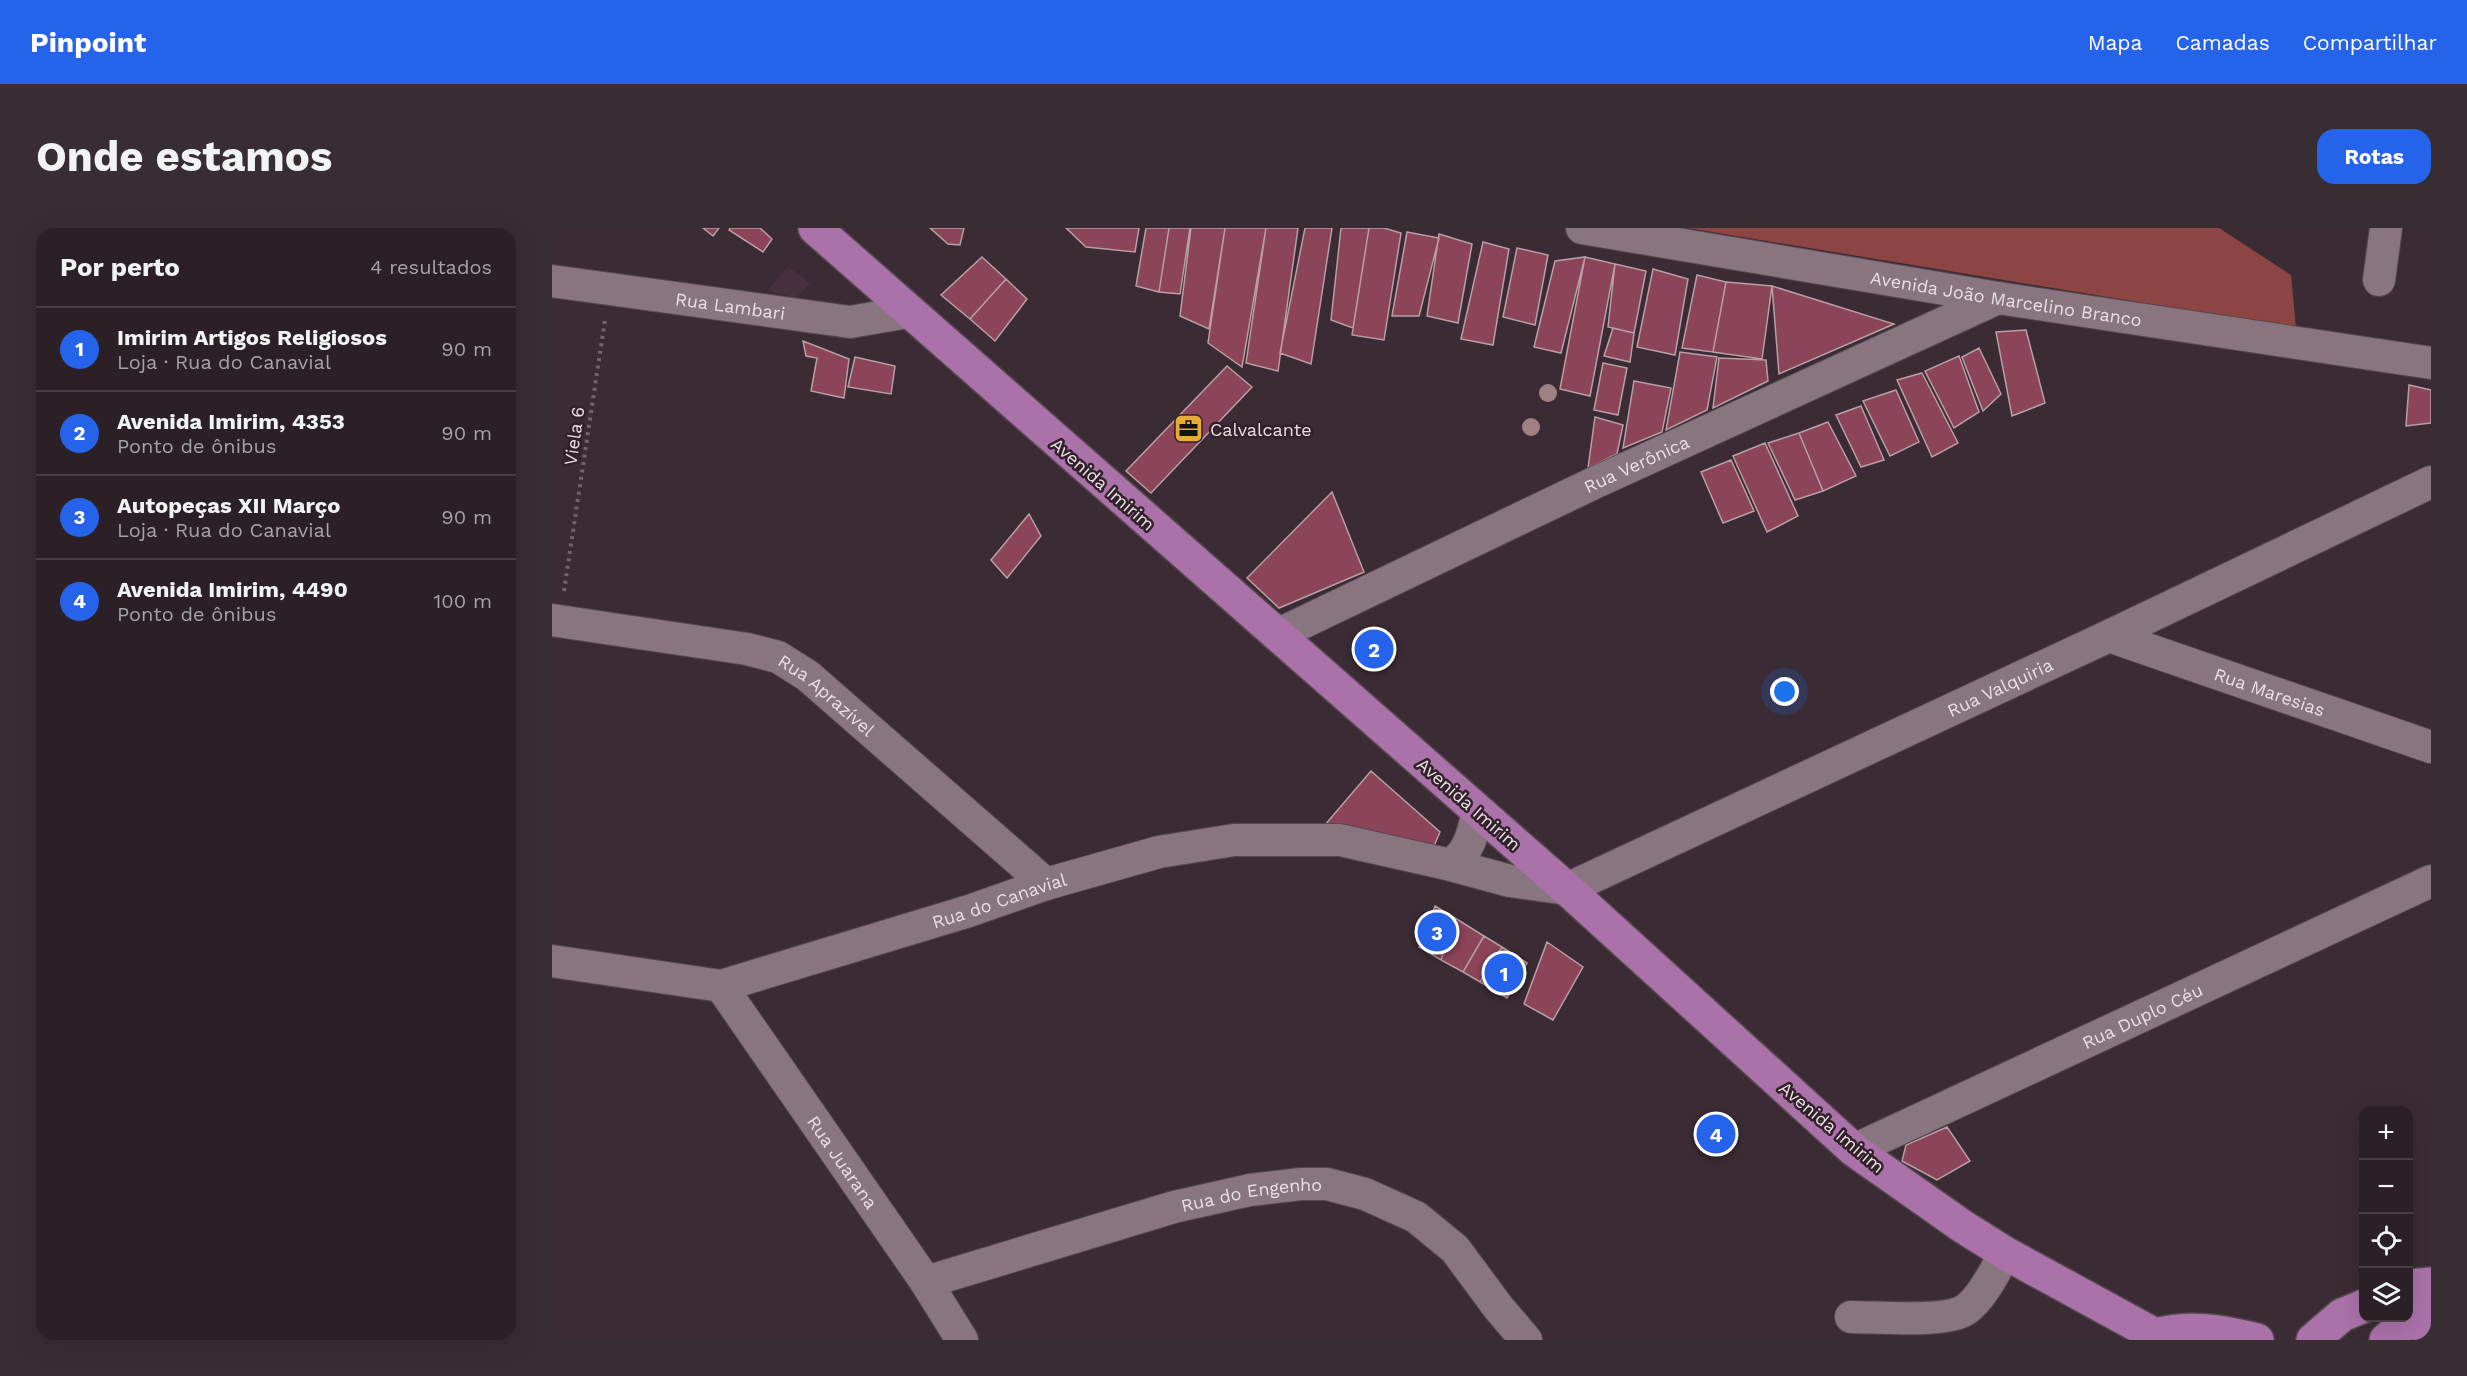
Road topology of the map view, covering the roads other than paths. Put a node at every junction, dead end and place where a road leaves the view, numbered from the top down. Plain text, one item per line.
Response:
1 (815, 228) edge
2 (1582, 228) edge
3 (2386, 228) edge
4 (2379, 280) dead end
5 (552, 281) edge
6 (1998, 298) junction
7 (908, 312) junction
8 (2431, 363) edge
9 (2431, 482) edge
10 (556, 621) edge
11 (1277, 635) junction
12 (2109, 636) junction
13 (2431, 747) edge
14 (1478, 811) junction
15 (1451, 865) junction
16 (2431, 881) edge
17 (1046, 884) junction
18 (1567, 889) junction
19 (552, 961) edge
20 (721, 986) junction
21 (1854, 1150) junction
22 (2005, 1253) junction
23 (926, 1282) junction
24 (2431, 1284) edge
25 (2413, 1286) edge
26 (2431, 1301) edge
27 (2359, 1308) edge
28 (1851, 1317) dead end
29 (2431, 1326) edge
30 (2144, 1335) edge
31 (962, 1340) edge
32 (1526, 1340) edge
33 (2257, 1340) edge
34 (2313, 1340) edge
35 (2386, 1340) edge
36 (2429, 1340) edge

1 - 7 main road, Avenida Imirim
2 - 6 street, Avenida João Marcelino Branco
3 - 4 street
5 - 7 street, Rua Lambari
6 - 8 street, Avenida João Marcelino Branco
6 - 11 street, Rua Verônica
7 - 11 main road, Avenida Imirim
9 - 12 street, Rua Valquiria
10 - 17 street, Rua Aprazível
11 - 14 main road, Avenida Imirim
12 - 13 street, Rua Maresias
12 - 18 street, Rua Valquiria
14 - 15 street
14 - 18 main road, Avenida Imirim
15 - 17 street, Rua do Canavial
15 - 18 street, Rua do Canavial
16 - 21 street, Rua Duplo Céu
17 - 20 street, Rua do Canavial
18 - 21 main road, Avenida Imirim
19 - 20 street, Rua do Canavial
20 - 23 street, Rua Juarana
21 - 22 main road, Avenida Imirim
22 - 28 street
22 - 30 main road, Avenida Imirim
23 - 31 street, Rua Juarana
23 - 32 street, Rua do Engenho
24 - 25 main road
26 - 35 main road
27 - 34 main road
29 - 36 main road
30 - 33 main road, Avenida Imirim

